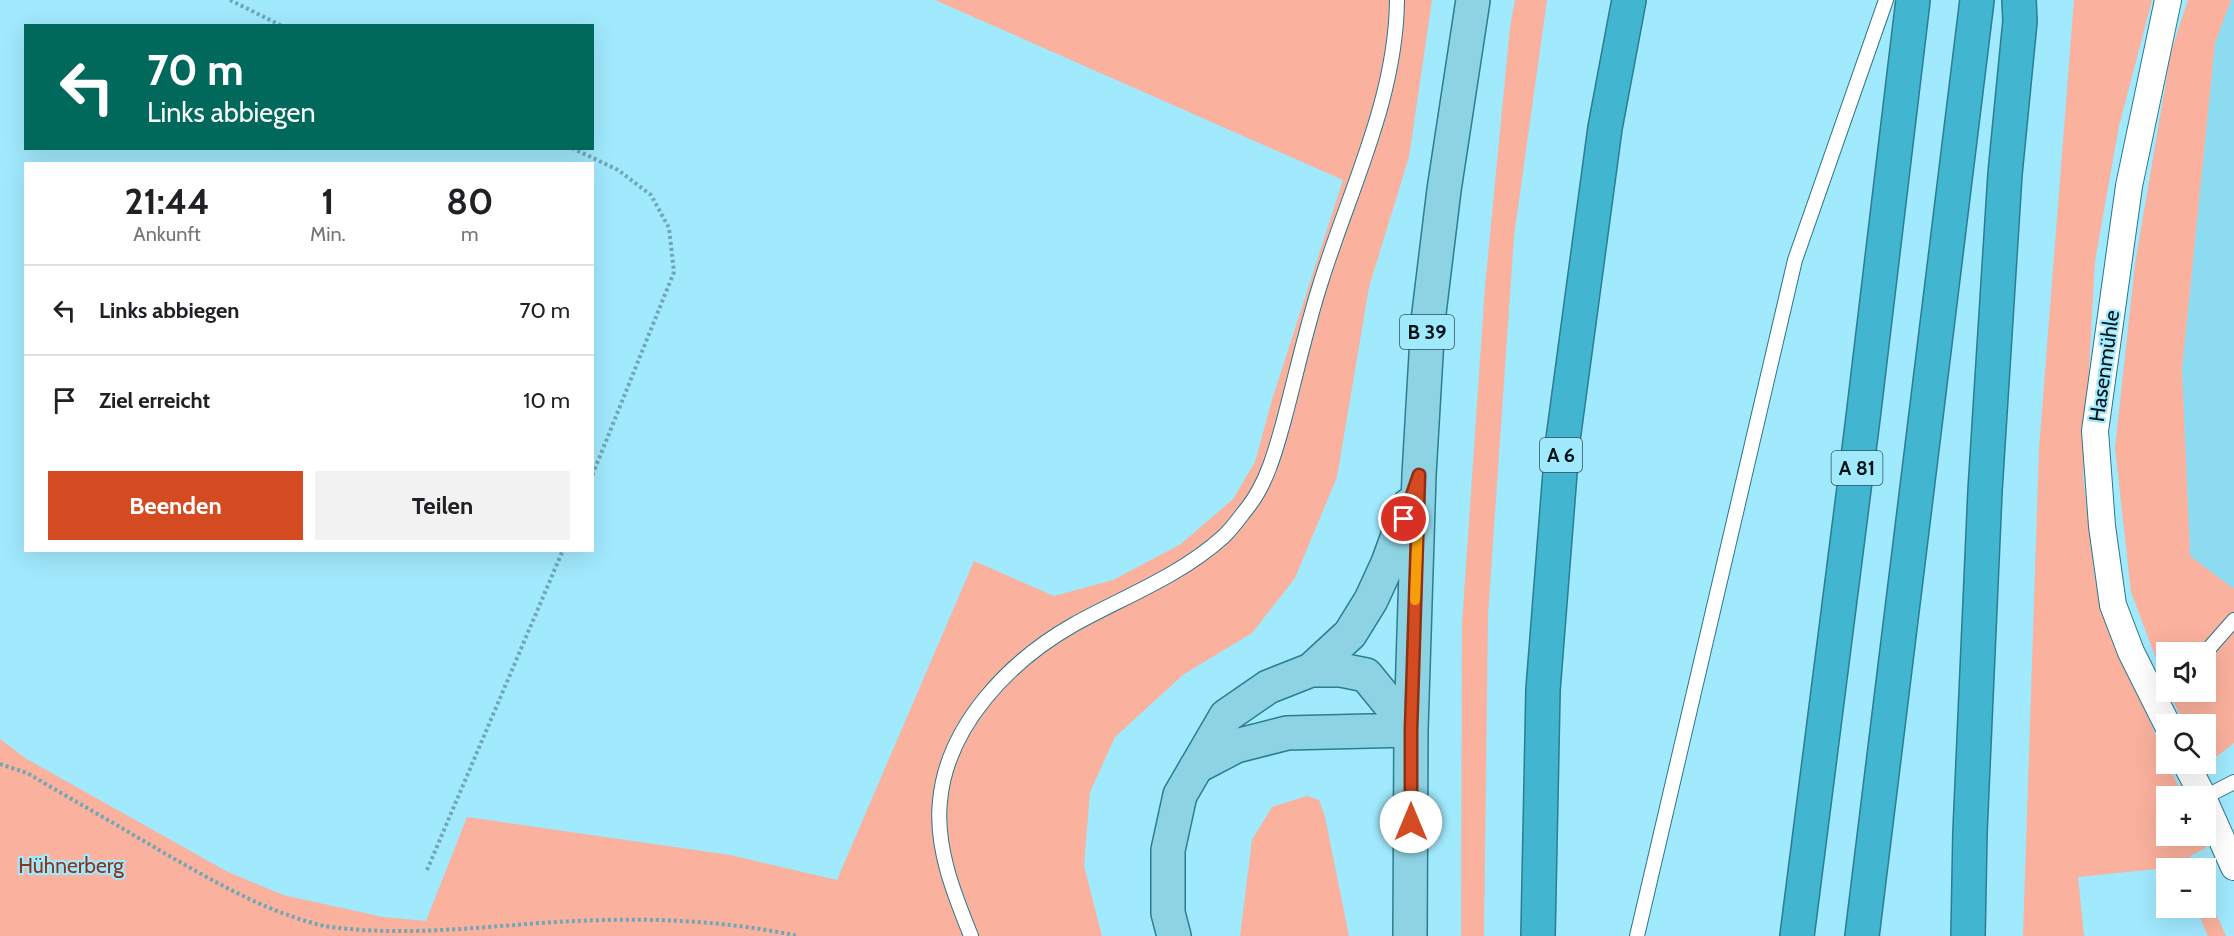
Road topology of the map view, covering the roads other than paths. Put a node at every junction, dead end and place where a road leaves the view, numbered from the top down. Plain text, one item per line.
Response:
1 (1397, 0) edge
2 (1473, 0) edge
3 (1629, 0) edge
4 (1886, 0) edge
5 (1913, 0) edge
6 (1977, 0) edge
7 (2019, 0) edge
8 (2168, 0) edge
9 (1419, 475) junction
10 (2234, 620) edge
11 (2215, 642) edge
12 (1311, 670) junction
13 (2156, 690) edge
14 (1411, 730) junction
15 (1196, 767) junction
16 (2234, 782) edge
17 (2216, 791) edge
18 (2216, 827) edge
19 (2234, 867) edge
20 (971, 936) edge
21 (1174, 936) edge
22 (1410, 936) edge
23 (1538, 936) edge
24 (1637, 936) edge
25 (1797, 936) edge
26 (1862, 936) edge
27 (1968, 936) edge

1 - 20 lane
2 - 9 main road, B 39
3 - 23 highway, A 6
4 - 24 lane
5 - 25 highway, A 81
6 - 26 highway
7 - 27 highway
8 - 13 street, Hasenmühle
9 - 12 main road
9 - 14 main road, B 39
10 - 11 lane
12 - 14 main road
12 - 15 main road
14 - 15 main road
14 - 22 main road, B 39
15 - 21 main road
16 - 17 lane
18 - 19 street

